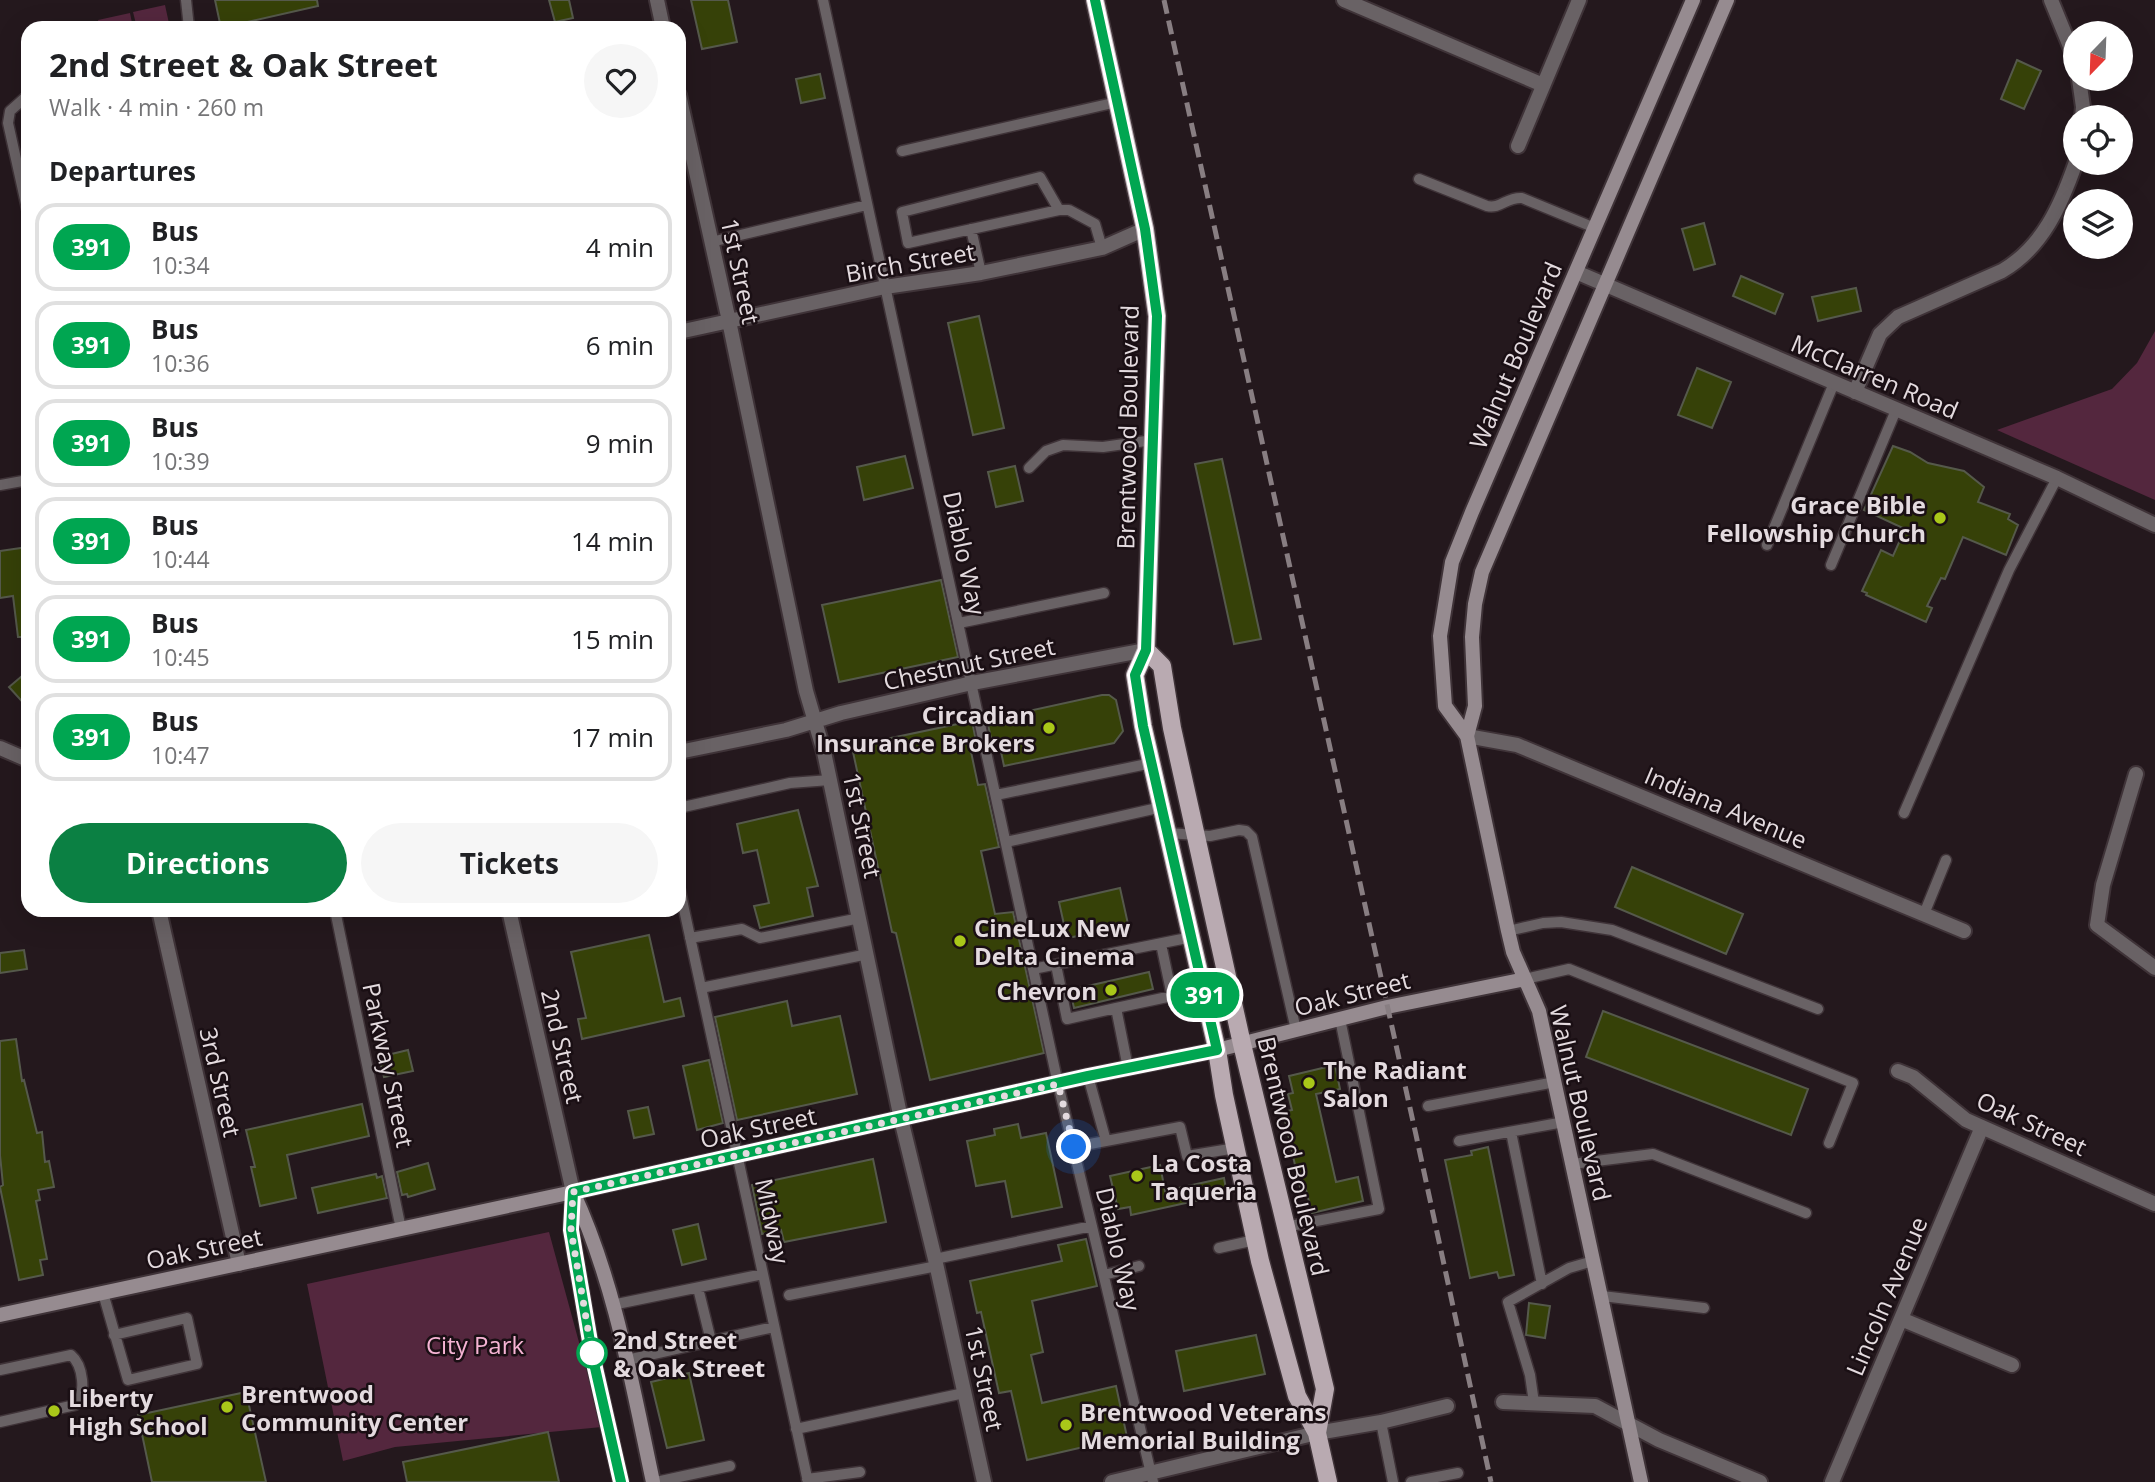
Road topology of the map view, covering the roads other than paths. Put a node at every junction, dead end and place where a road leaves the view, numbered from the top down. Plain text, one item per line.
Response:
1 (186, 0) edge
2 (657, 0) edge
3 (823, 0) edge
4 (1095, 0) edge
5 (1344, 0) edge
6 (1579, 0) edge
7 (1693, 0) edge
8 (1727, 0) edge
9 (2051, 0) edge
10 (188, 21) edge
11 (662, 21) edge
12 (2063, 29) edge
13 (1542, 85) junction
14 (21, 99) edge
15 (1117, 102) junction
16 (5, 109) edge
17 (686, 127) edge
18 (1518, 146) dead end
19 (902, 151) dead end
20 (2072, 175) edge
21 (1419, 179) dead end
22 (21, 182) edge
23 (867, 205) junction
24 (1059, 210) junction
25 (1595, 228) junction
26 (971, 229) junction
27 (1145, 229) junction
28 (711, 242) junction
29 (1102, 248) junction
30 (1576, 272) junction
31 (981, 273) junction
32 (1605, 285) junction
33 (886, 288) junction
34 (729, 321) junction
35 (686, 330) edge
36 (1834, 383) junction
37 (1855, 392) junction
38 (1896, 410) junction
39 (1153, 440) junction
40 (1029, 468) dead end
41 (2057, 478) junction
42 (21, 481) edge
43 (0, 485) edge
44 (2155, 525) edge
45 (1767, 545) dead end
46 (1831, 565) dead end
47 (1104, 593) dead end
48 (958, 623) junction
49 (1146, 650) junction
50 (972, 684) junction
51 (815, 721) junction
52 (1467, 736) junction
53 (0, 748) edge
54 (686, 751) edge
55 (21, 757) edge
56 (1152, 763) junction
57 (2136, 775) dead end
58 (830, 780) junction
59 (996, 794) junction
60 (686, 806) edge
61 (1162, 807) junction
62 (1904, 813) dead end
63 (1168, 833) junction
64 (1197, 836) junction
65 (1006, 842) junction
66 (1946, 860) dead end
67 (1924, 914) junction
68 (161, 917) edge
69 (336, 917) edge
70 (511, 917) edge
71 (686, 917) edge
72 (860, 918) junction
73 (1508, 931) junction
74 (1964, 931) dead end
75 (1192, 937) junction
76 (690, 938) junction
77 (1161, 944) junction
78 (867, 954) junction
79 (1056, 965) junction
80 (2155, 968) edge
81 (1033, 969) junction
82 (1525, 979) junction
83 (702, 988) junction
84 (1116, 1008) junction
85 (1818, 1009) dead end
86 (1339, 1019) junction
87 (1296, 1030) junction
88 (1242, 1044) junction
89 (1217, 1050) junction
90 (1128, 1068) junction
91 (1898, 1071) dead end
92 (1088, 1076) junction
93 (1555, 1082) junction
94 (1058, 1084) junction
95 (1428, 1107) dead end
96 (901, 1119) junction
97 (1564, 1122) junction
98 (1982, 1127) junction
99 (1511, 1132) junction
100 (1107, 1141) junction
101 (1459, 1141) dead end
102 (1829, 1143) dead end
103 (1074, 1147) junction
104 (1236, 1148) junction
105 (738, 1154) junction
106 (1572, 1164) junction
107 (573, 1192) junction
108 (2155, 1204) edge
109 (1806, 1213) dead end
110 (1092, 1226) junction
111 (1285, 1227) junction
112 (401, 1229) junction
113 (1255, 1240) junction
114 (1219, 1248) dead end
115 (1593, 1262) junction
116 (936, 1263) junction
117 (239, 1264) junction
118 (1139, 1266) dead end
119 (763, 1275) junction
120 (1104, 1275) junction
121 (1542, 1284) junction
122 (698, 1288) junction
123 (103, 1293) junction
124 (789, 1295) dead end
125 (1602, 1296) junction
126 (612, 1305) junction
127 (1704, 1308) dead end
128 (0, 1315) edge
129 (1901, 1319) junction
130 (774, 1327) junction
131 (114, 1335) junction
132 (711, 1341) junction
133 (627, 1360) junction
134 (2012, 1365) dead end
135 (0, 1370) edge
136 (964, 1393) junction
137 (1503, 1402) dead end
138 (1534, 1403) junction
139 (1447, 1406) dead end
140 (0, 1422) edge
141 (1381, 1422) junction
142 (1630, 1424) junction
143 (796, 1429) junction
144 (1317, 1433) junction
145 (730, 1466) dead end
146 (860, 1472) dead end
147 (1458, 1473) dead end
148 (1152, 1478) edge
149 (808, 1481) edge
150 (621, 1482) edge
151 (654, 1482) edge
152 (984, 1482) edge
153 (1112, 1482) edge
154 (1328, 1482) edge
155 (1393, 1482) edge
156 (1411, 1482) edge
157 (1641, 1482) edge
158 (1760, 1482) edge
159 (1832, 1482) edge

1 - 10 lane
2 - 11 street
3 - 23 lane, Diablo Way
4 - 15 main road, Brentwood Boulevard
5 - 13 street
6 - 13 street
7 - 25 street, Walnut Boulevard
8 - 32 street, Walnut Boulevard
9 - 12 street
13 - 18 street
14 - 16 lane
15 - 19 lane
15 - 27 main road, Brentwood Boulevard
16 - 22 lane
17 - 28 street, 1st Street
20 - 37 street
21 - 25 lane
23 - 28 lane
23 - 33 lane, Diablo Way
24 - 26 lane
24 - 26 lane
24 - 29 lane
25 - 30 street, Walnut Boulevard
26 - 31 lane
27 - 29 street, Birch Street
27 - 39 main road, Brentwood Boulevard
28 - 34 street, 1st Street
29 - 31 street, Birch Street
30 - 32 street, McClarren Road
30 - 52 street, Walnut Boulevard
31 - 33 street, Birch Street
32 - 36 street, McClarren Road
32 - 52 street, Walnut Boulevard
33 - 34 street, Birch Street
33 - 48 lane, Diablo Way
34 - 35 street, Birch Street
34 - 51 street, 1st Street
36 - 37 street, McClarren Road
36 - 45 lane
37 - 38 street, McClarren Road
38 - 41 street, McClarren Road
38 - 46 lane
39 - 40 lane
39 - 49 main road, Brentwood Boulevard
41 - 44 street, McClarren Road
41 - 62 lane
42 - 43 lane
47 - 48 lane
48 - 50 lane, Diablo Way
49 - 50 street, Chestnut Street
49 - 56 main road, Brentwood Boulevard
49 - 64 main road, Brentwood Boulevard
50 - 51 street, Chestnut Street
50 - 59 lane, Diablo Way
51 - 54 street, Chestnut Street
51 - 58 street, 1st Street
52 - 67 street, Indiana Avenue
52 - 73 street, Walnut Boulevard
53 - 55 street
56 - 59 lane
56 - 61 main road, Brentwood Boulevard
57 - 80 street
58 - 60 lane
58 - 72 street, 1st Street
59 - 65 lane, Diablo Way
61 - 63 main road, Brentwood Boulevard
61 - 65 lane
63 - 64 lane
63 - 75 main road, Brentwood Boulevard
64 - 87 lane
64 - 88 main road, Brentwood Boulevard
65 - 81 lane, Diablo Way
66 - 67 lane
67 - 74 street, Indiana Avenue
68 - 117 street, 3rd Street
69 - 112 lane, Parkway Street
70 - 107 street, 2nd Street
71 - 76 lane, Midway
72 - 76 lane
72 - 78 street, 1st Street
73 - 82 street, Walnut Boulevard
73 - 85 lane
75 - 77 lane
75 - 89 main road, Brentwood Boulevard
76 - 83 lane, Midway
77 - 79 lane
77 - 84 lane
78 - 83 lane
78 - 96 street, 1st Street
79 - 81 lane
79 - 84 lane
81 - 94 lane, Diablo Way
82 - 86 street, Oak Street
82 - 93 street, Walnut Boulevard
82 - 102 lane
83 - 105 lane, Midway
84 - 90 lane
86 - 87 street, Oak Street
86 - 111 lane
87 - 88 street, Oak Street
88 - 89 street, Oak Street
88 - 111 main road, Brentwood Boulevard
89 - 90 street, Oak Street
89 - 104 main road, Brentwood Boulevard
90 - 92 street, Oak Street
91 - 98 street, Oak Street
92 - 94 street, Oak Street
92 - 100 lane
93 - 95 lane
93 - 97 street, Walnut Boulevard
94 - 96 street, Oak Street
94 - 103 lane, Diablo Way
96 - 105 street, Oak Street
96 - 116 street, 1st Street
97 - 99 lane
97 - 106 street, Walnut Boulevard
98 - 108 street, Oak Street
98 - 129 street, Lincoln Avenue
99 - 101 lane
99 - 121 lane
100 - 103 lane
100 - 104 lane
103 - 110 lane, Diablo Way
104 - 113 main road, Brentwood Boulevard
105 - 107 street, Oak Street
105 - 119 lane, Midway
106 - 109 lane
106 - 115 street, Walnut Boulevard
107 - 112 street, Oak Street
107 - 126 street, 2nd Street
107 - 150 street, 2nd Street
110 - 116 lane
110 - 120 lane, Diablo Way
111 - 144 main road, Brentwood Boulevard
112 - 117 street, Oak Street
113 - 114 lane
113 - 144 main road, Brentwood Boulevard
115 - 121 lane
115 - 125 street, Walnut Boulevard
116 - 124 lane
116 - 136 street, 1st Street
117 - 123 street, Oak Street
118 - 120 lane
119 - 122 lane
119 - 130 lane, Midway
120 - 148 lane, Diablo Way
121 - 138 lane
122 - 126 lane
122 - 132 lane
123 - 128 street, Oak Street
123 - 131 lane
125 - 127 lane
125 - 142 street, Walnut Boulevard
126 - 133 street, 2nd Street
129 - 134 street
129 - 159 street, Lincoln Avenue
130 - 132 lane
130 - 143 lane, Midway
131 - 131 lane
132 - 133 lane
133 - 151 street, 2nd Street
135 - 140 lane
136 - 143 lane
136 - 152 street, 1st Street
137 - 138 street
138 - 142 street
139 - 141 street
141 - 144 street
141 - 155 lane
142 - 157 street, Walnut Boulevard
142 - 158 street
143 - 149 lane, Midway
144 - 148 street
144 - 154 main road, Brentwood Boulevard
145 - 151 lane
146 - 149 lane
147 - 156 lane
148 - 153 street

